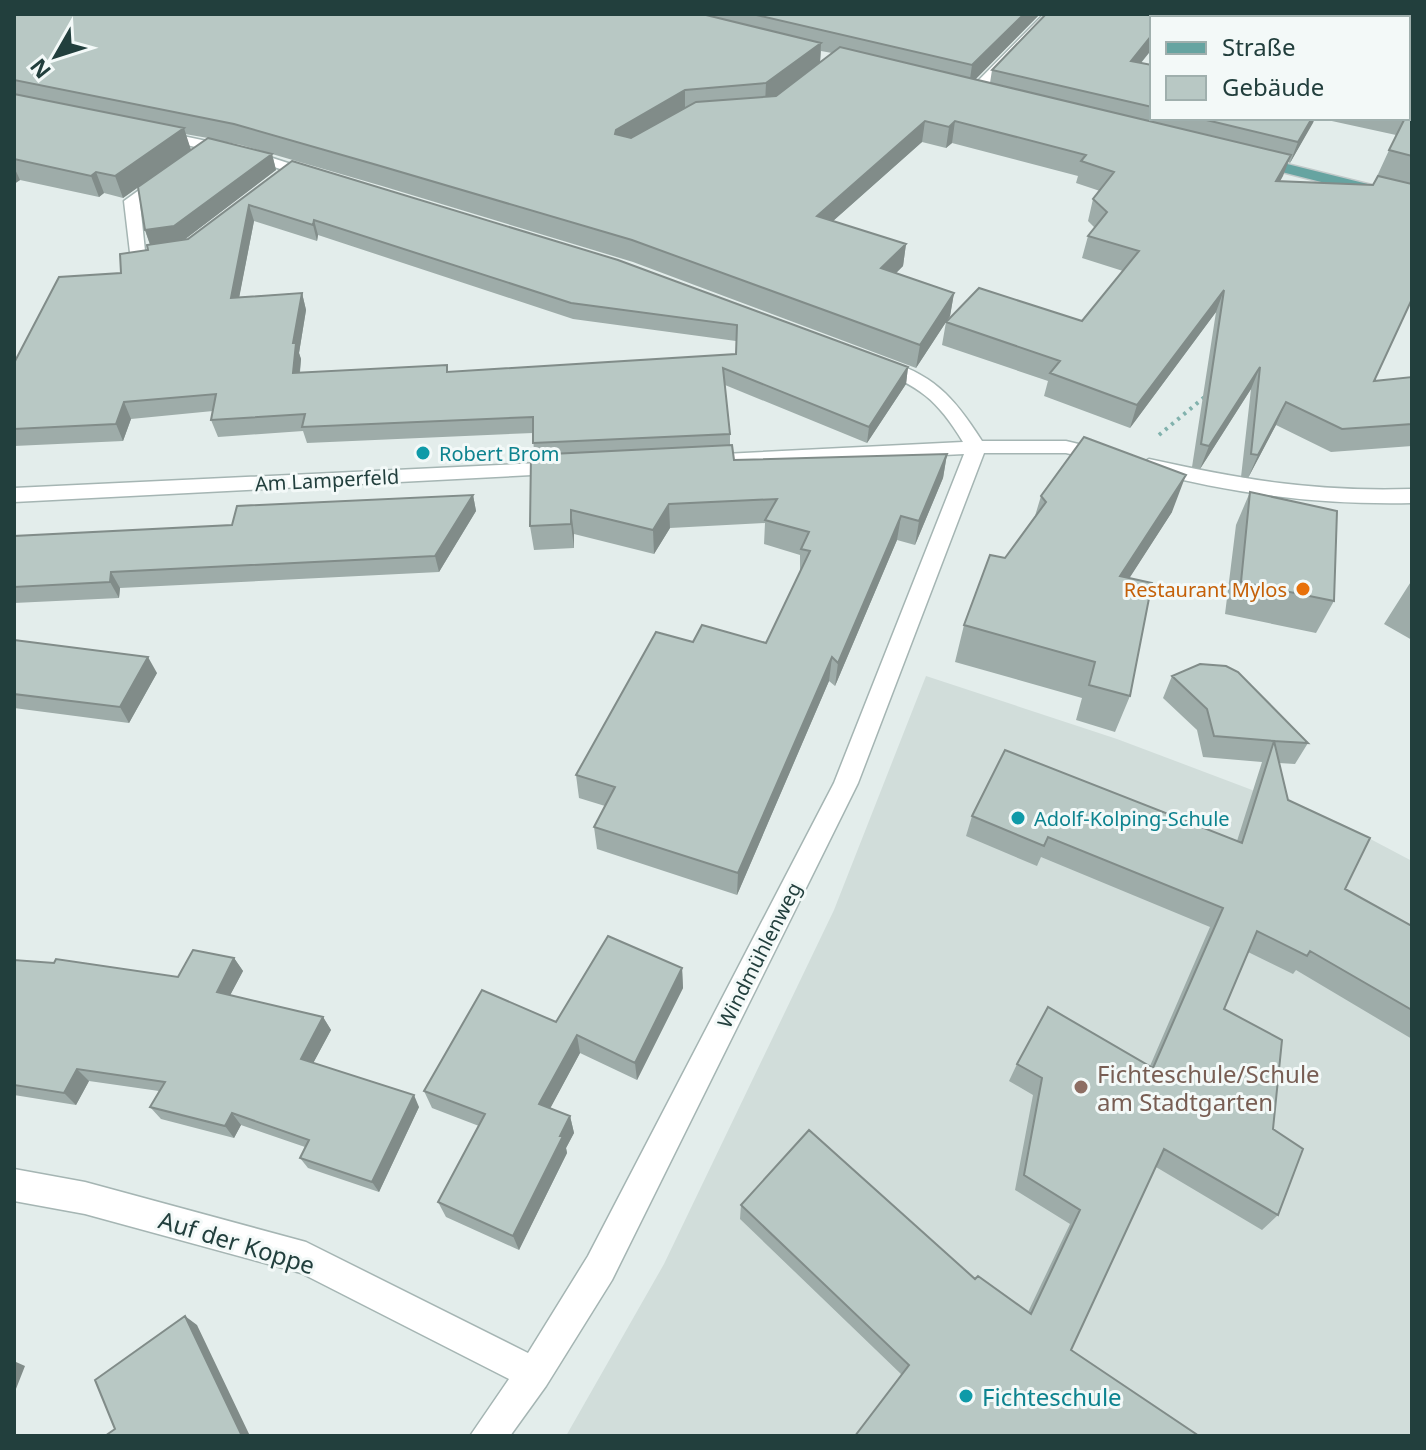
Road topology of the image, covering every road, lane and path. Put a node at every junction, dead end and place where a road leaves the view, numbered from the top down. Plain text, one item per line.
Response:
1 (1051, 14) edge
2 (975, 93) edge
3 (134, 130) edge
4 (197, 155) junction
5 (1246, 159) edge
6 (335, 180) edge
7 (1412, 200) edge
8 (186, 250) edge
9 (862, 357) edge
10 (1213, 390) edge
11 (976, 447) junction
12 (1127, 460) junction
13 (689, 461) edge
14 (578, 467) edge
15 (14, 495) edge
16 (1412, 496) edge
17 (14, 1185) edge
18 (534, 1374) junction
19 (488, 1436) edge

1 - 2 street
3 - 4 street
4 - 6 street
4 - 8 street
5 - 7 main road
9 - 11 street
10 - 12 path
11 - 12 street
11 - 13 street
11 - 18 street, Windmühlenweg
12 - 16 street
14 - 15 street, Am Lamperfeld
17 - 18 street, Auf der Koppe
18 - 19 street, Windmühlenweg

